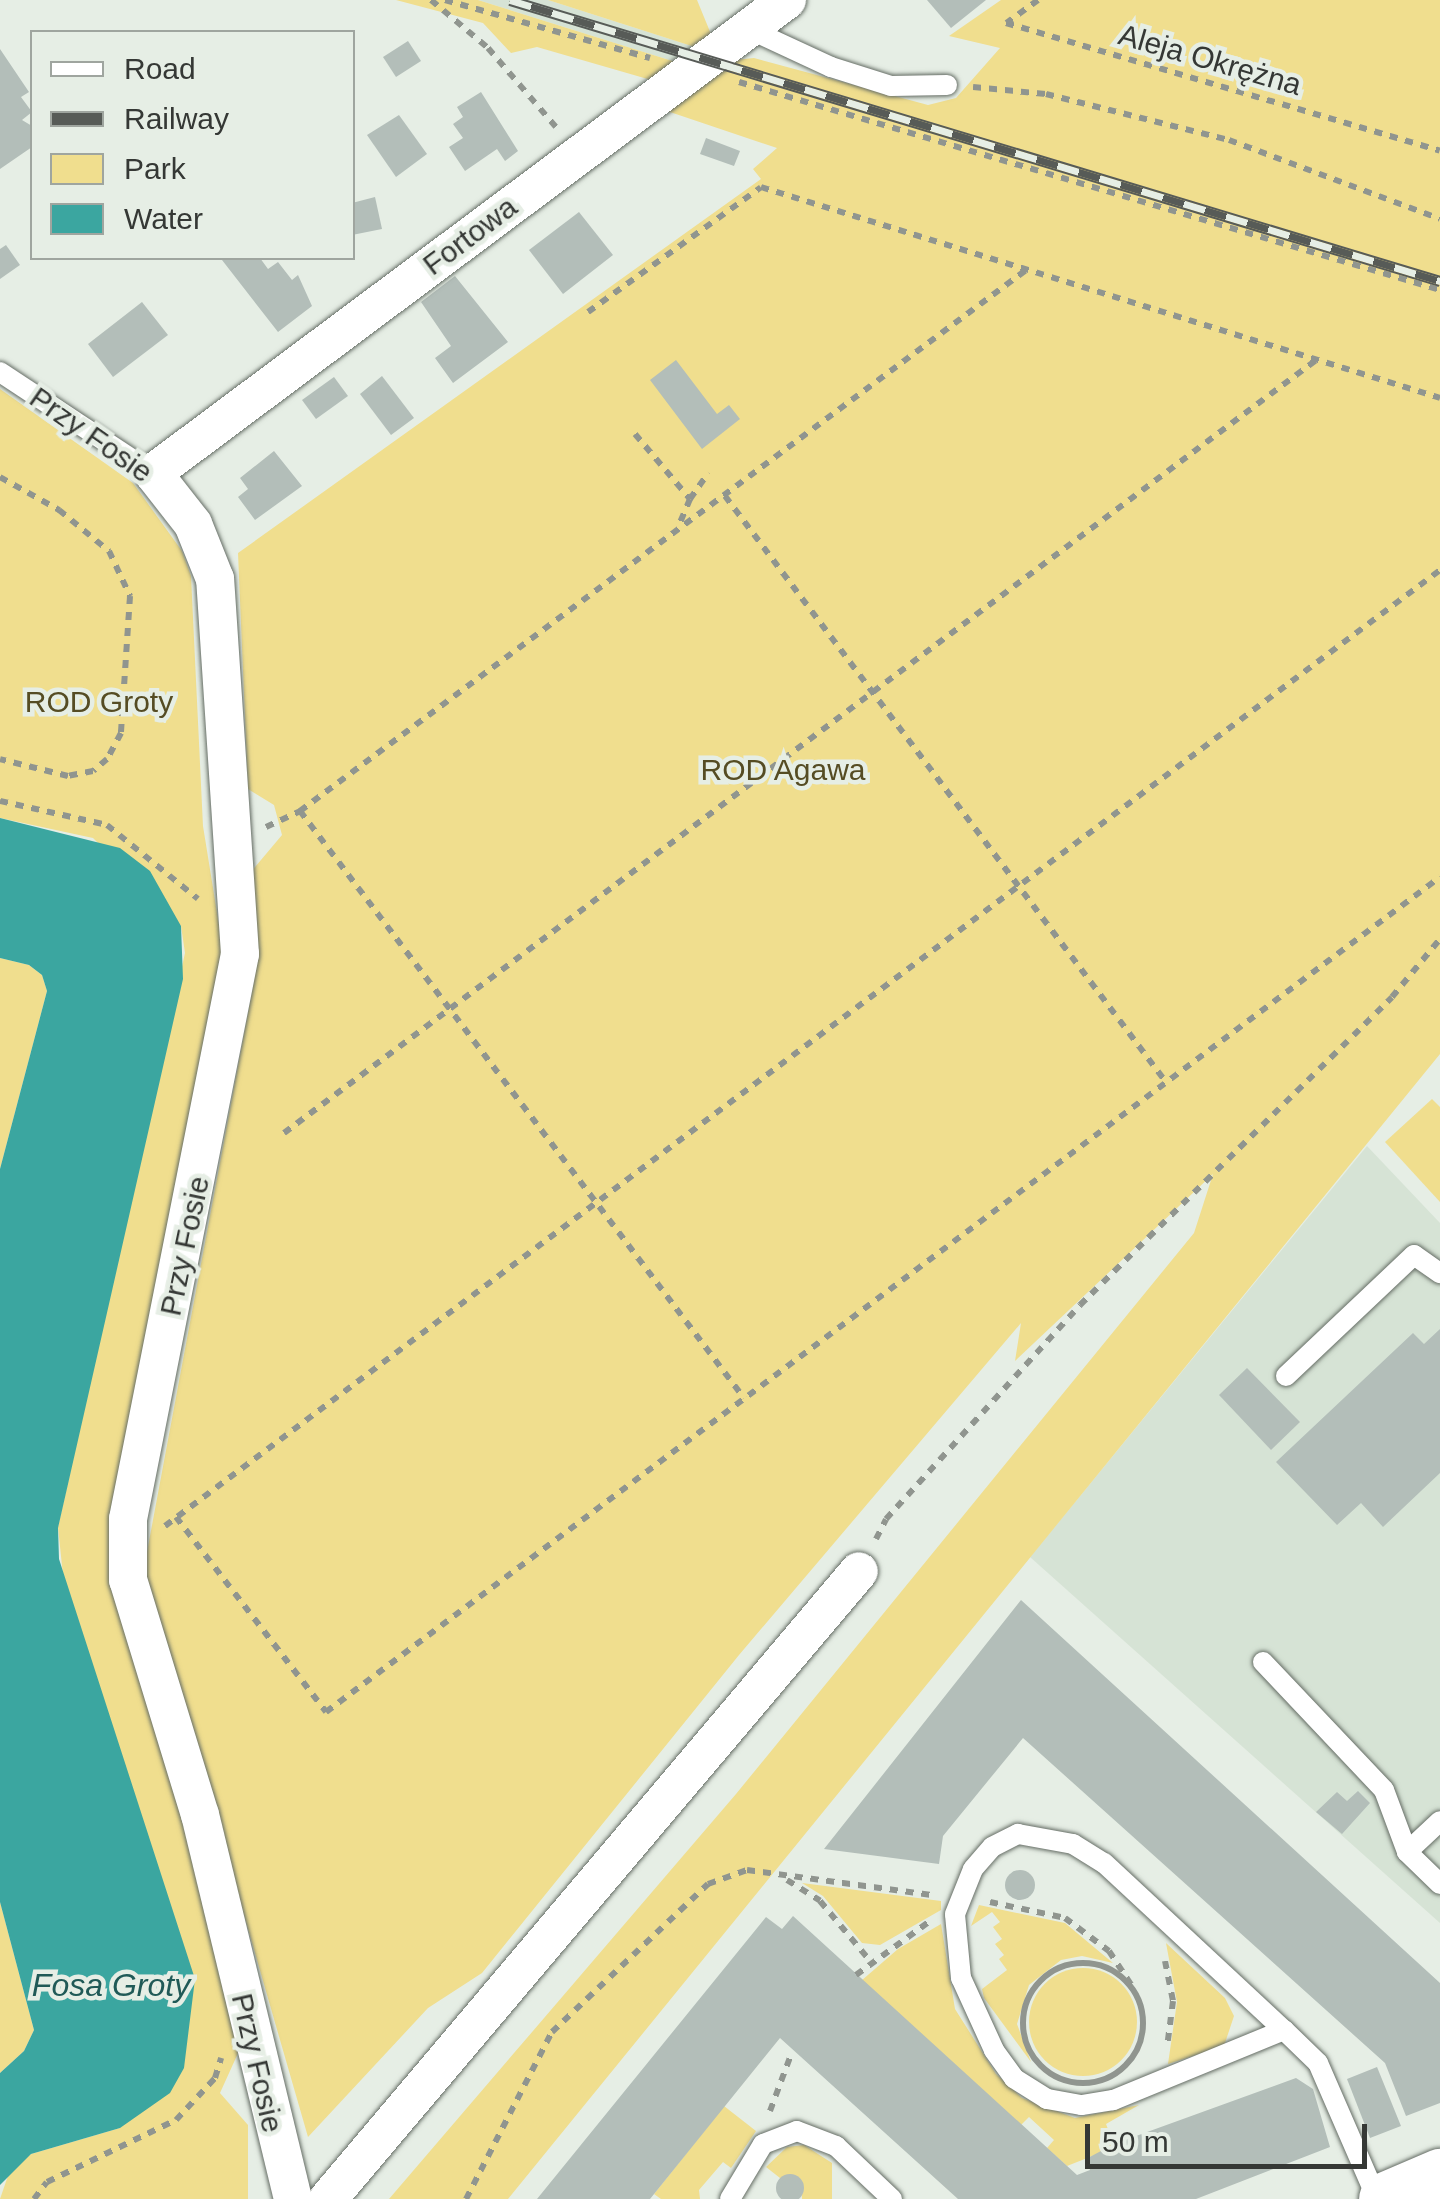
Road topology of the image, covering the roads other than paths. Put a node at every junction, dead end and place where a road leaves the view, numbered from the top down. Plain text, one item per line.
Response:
1 (787, 0) edge
2 (749, 29) junction
3 (947, 85) road end
4 (0, 372) edge
5 (153, 473) junction
6 (1440, 1273) edge
7 (1286, 1376) dead end
8 (859, 1571) road end
9 (1263, 1662) dead end
10 (1440, 1820) edge
11 (1408, 1852) junction
12 (1440, 1884) edge
13 (1284, 2030) junction
14 (1440, 2176) edge
15 (293, 2199) edge
16 (328, 2199) edge
17 (730, 2199) edge
18 (892, 2199) edge
19 (1377, 2199) edge
20 (1386, 2199) edge

1 - 2 street, Fortowa
2 - 3 lane
2 - 5 street, Fortowa
4 - 5 lane, Przy Fosie
5 - 15 street, Przy Fosie
6 - 7 lane
8 - 16 street
9 - 11 lane
10 - 11 lane
11 - 12 lane
13 - 13 lane
13 - 19 lane
14 - 20 street
17 - 18 lane

